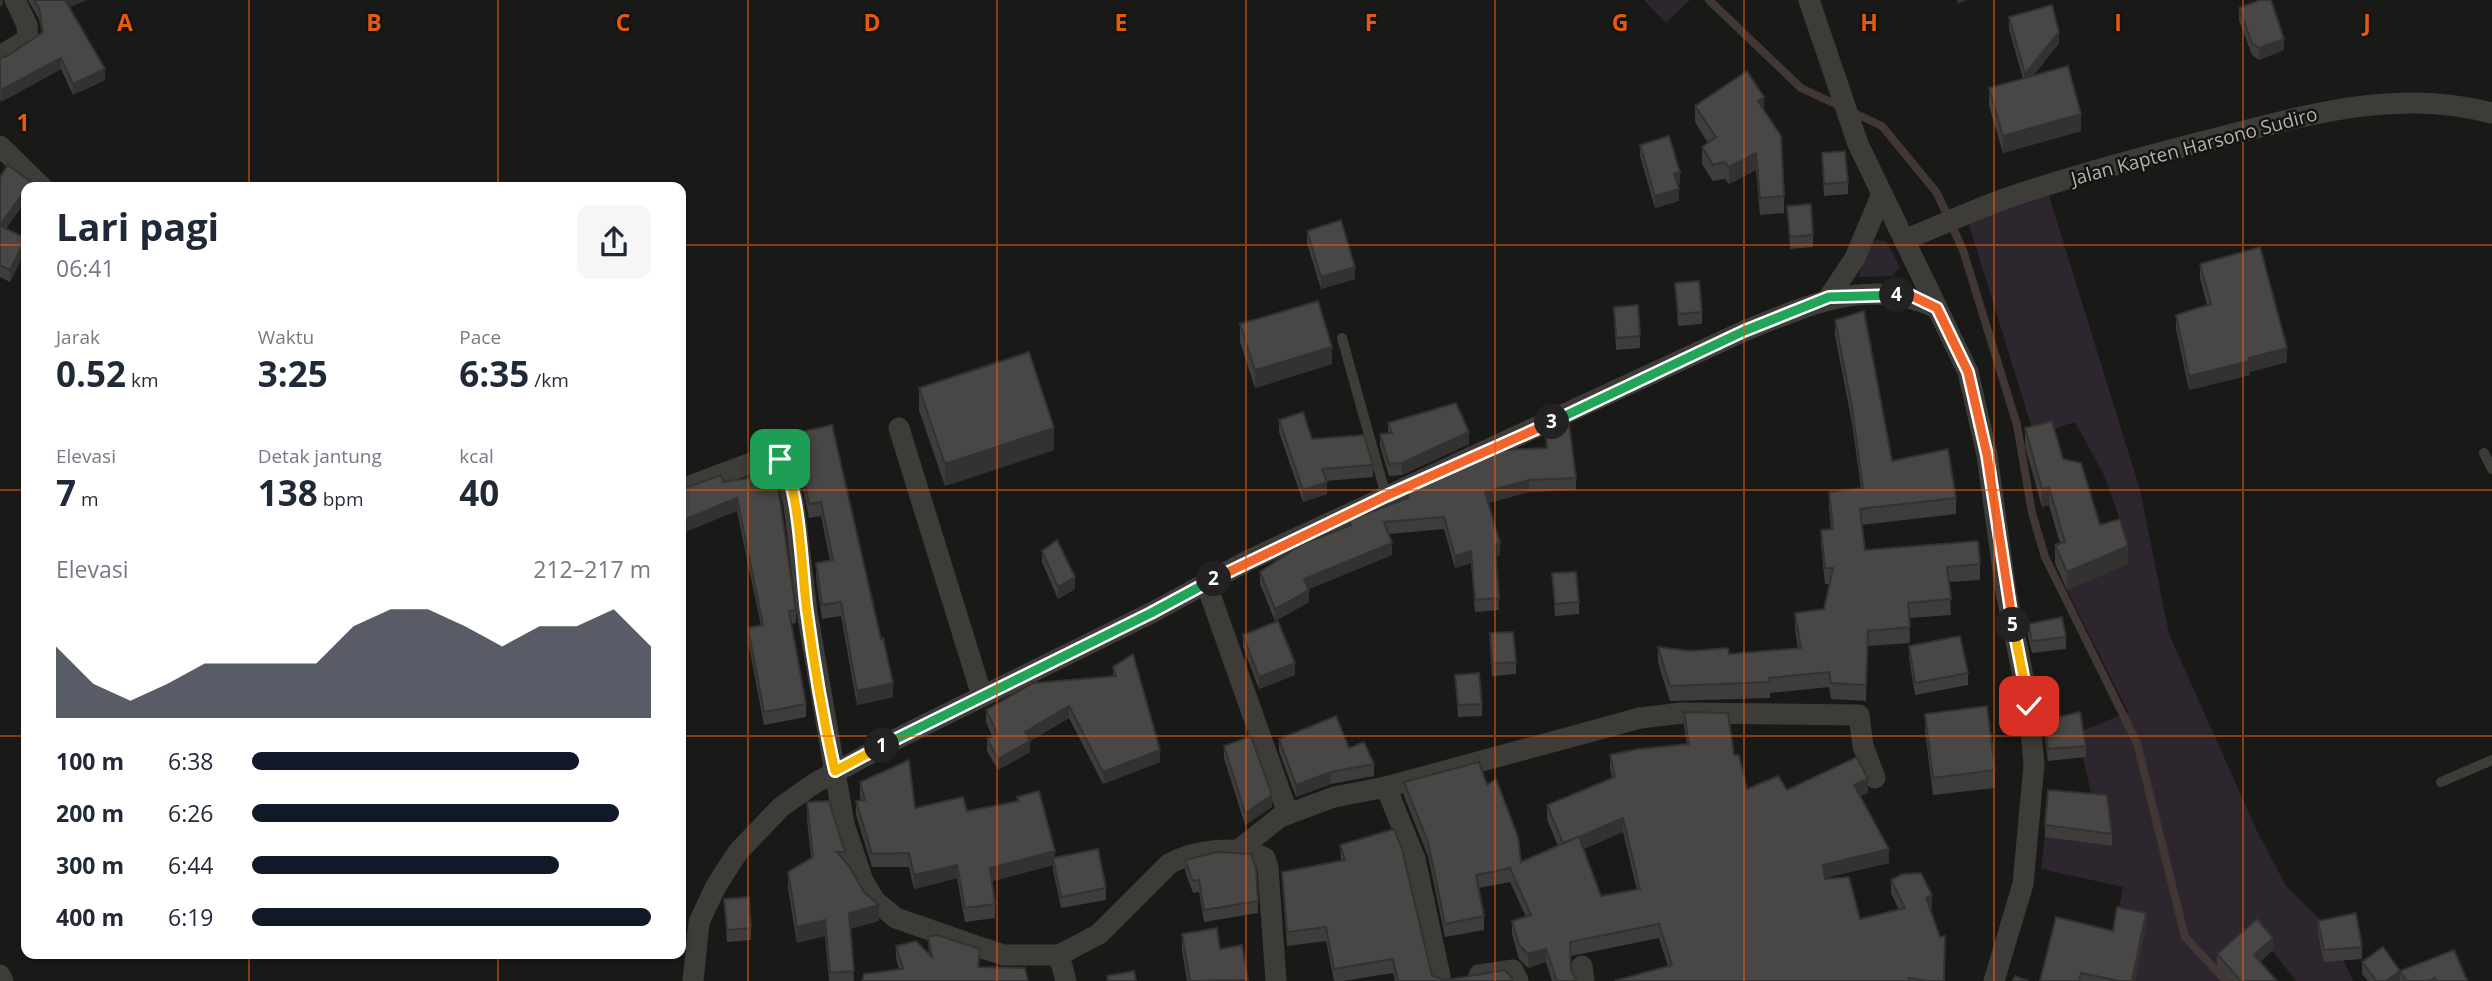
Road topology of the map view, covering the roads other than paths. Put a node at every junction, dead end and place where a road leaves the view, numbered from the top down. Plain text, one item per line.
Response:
1 (15, 0) edge
2 (1809, 0) edge
3 (0, 56) edge
4 (2492, 113) edge
5 (0, 146) edge
6 (37, 182) edge
7 (1881, 196) junction
8 (1904, 240) junction
9 (1829, 297) junction
10 (1937, 308) junction
11 (1342, 338) dead end
12 (899, 428) dead end
13 (2484, 453) dead end
14 (2492, 469) edge
15 (686, 487) edge
16 (1386, 496) junction
17 (1206, 583) junction
18 (982, 696) junction
19 (2492, 760) edge
20 (835, 771) junction
21 (1875, 778) dead end
22 (2441, 782) dead end
23 (1386, 787) junction
24 (1288, 814) junction
25 (1236, 852) junction
26 (1059, 955) junction
27 (0, 975) edge
28 (3, 981) edge
29 (693, 981) edge
30 (1066, 981) edge
31 (1276, 981) edge
32 (1442, 981) edge
33 (1518, 981) edge
34 (1994, 981) edge

1 - 3 street
2 - 7 street
4 - 8 street, Jalan Kapten Harsono Sudiro
5 - 6 street
7 - 8 street
7 - 9 street
8 - 10 street
9 - 10 street
9 - 16 street
10 - 34 street
11 - 16 lane
12 - 18 street
13 - 14 lane
15 - 20 street
16 - 17 street
17 - 18 street
17 - 24 street
18 - 20 street
19 - 22 lane
20 - 26 street
20 - 29 street
21 - 23 street
23 - 24 street
23 - 32 street
24 - 25 street
25 - 26 street
25 - 31 street
26 - 30 street
27 - 28 street
32 - 33 street

